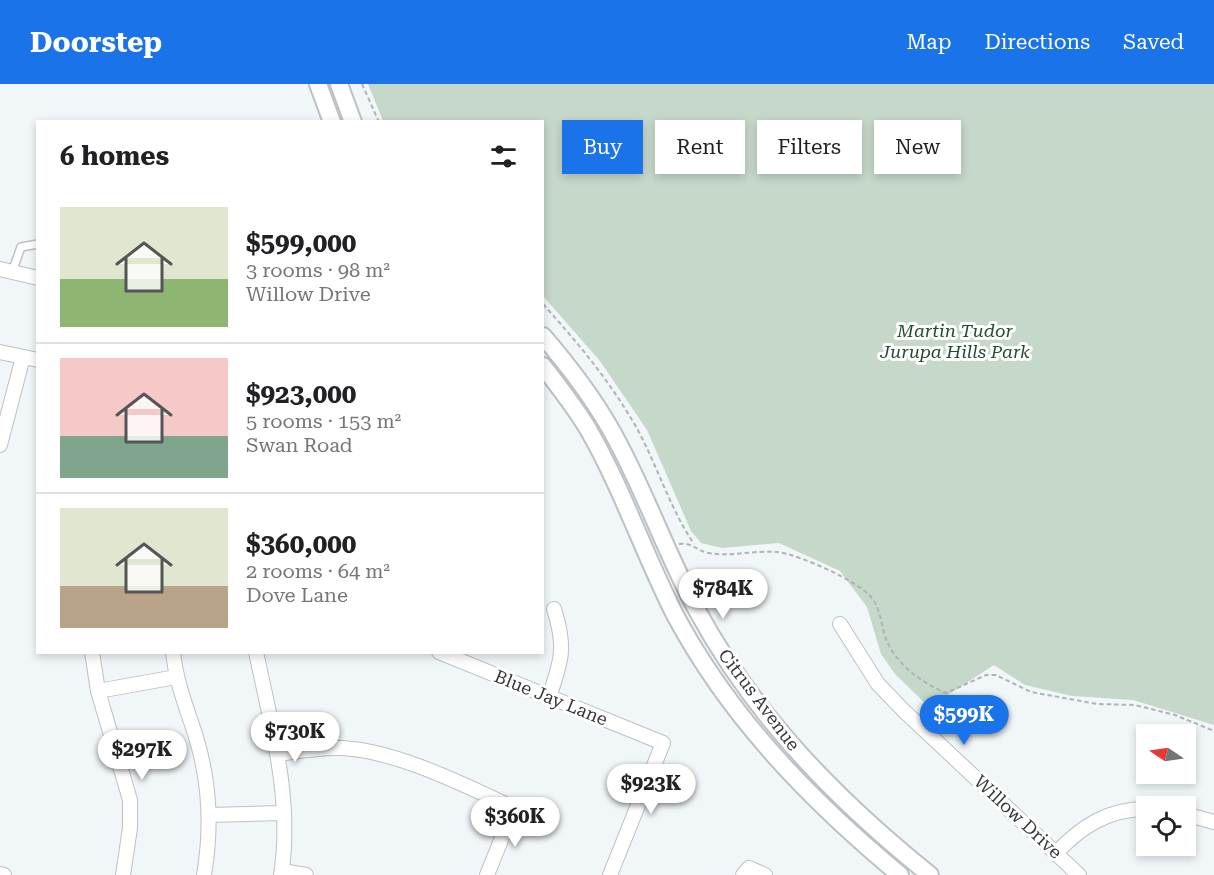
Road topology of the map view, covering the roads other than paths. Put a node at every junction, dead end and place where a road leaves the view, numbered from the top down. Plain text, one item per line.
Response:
1 (318, 84) edge
2 (339, 84) edge
3 (331, 120) edge
4 (352, 120) edge
5 (36, 244) edge
6 (6, 270) edge
7 (36, 278) edge
8 (544, 337) edge
9 (0, 352) edge
10 (31, 358) edge
11 (544, 367) edge
12 (0, 445) edge
13 (554, 609) dead end
14 (840, 624) dead end
15 (92, 654) edge
16 (172, 654) edge
17 (256, 654) edge
18 (444, 654) edge
19 (176, 676) junction
20 (98, 691) junction
21 (549, 697) junction
22 (278, 754) junction
23 (1136, 809) edge
24 (284, 813) junction
25 (210, 815) junction
26 (1196, 817) edge
27 (1214, 822) edge
28 (1056, 853) junction
29 (746, 871) edge
30 (281, 873) edge
31 (123, 875) edge
32 (204, 875) edge
33 (306, 875) edge
34 (487, 875) edge
35 (610, 875) edge
36 (765, 875) edge
37 (900, 875) edge
38 (930, 875) edge
39 (1079, 875) edge

1 - 3 street
2 - 4 street
5 - 6 lane
6 - 7 street
8 - 38 street, Citrus Avenue
9 - 10 street
10 - 12 street
11 - 37 street, Citrus Avenue
13 - 21 street
14 - 28 street, Willow Drive
15 - 20 street
16 - 19 street
17 - 22 street
18 - 21 street, Blue Jay Lane
19 - 20 street
19 - 25 street
20 - 31 street
21 - 35 street, Blue Jay Lane
22 - 24 street
22 - 34 street
23 - 28 street
24 - 25 street
24 - 30 street
25 - 32 street
26 - 27 street
28 - 39 street, Willow Drive
29 - 36 street
30 - 33 street

